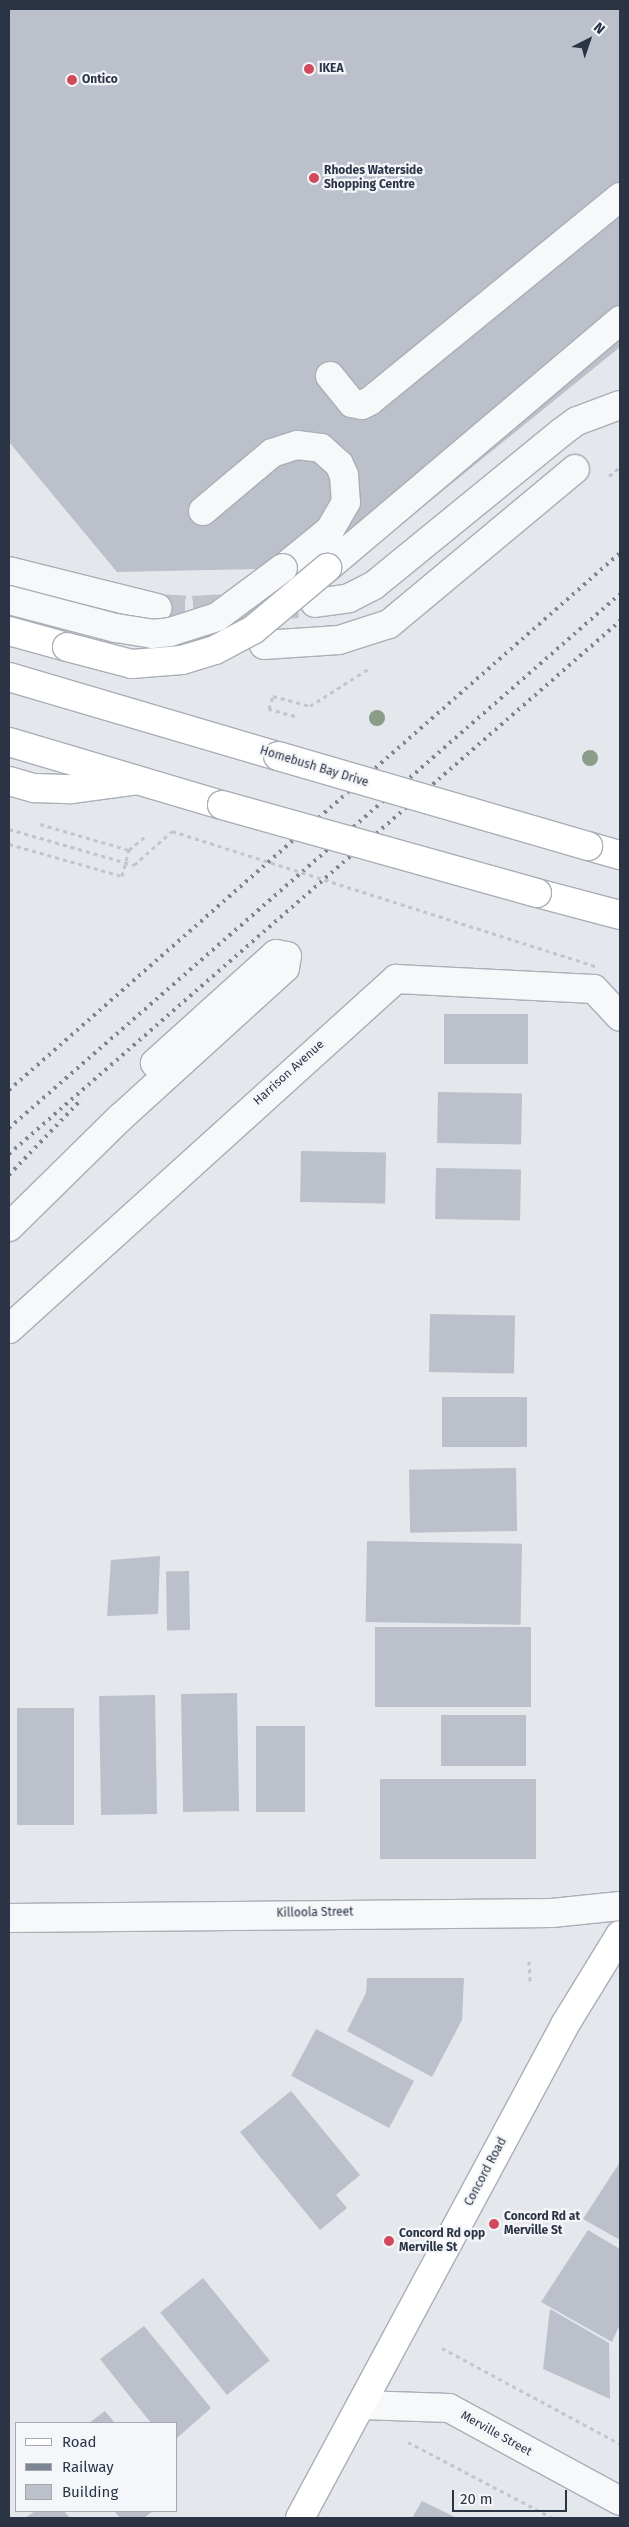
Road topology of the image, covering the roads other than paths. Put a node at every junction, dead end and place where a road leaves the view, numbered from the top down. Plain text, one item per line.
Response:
1 (620, 197) edge
2 (620, 320) edge
3 (330, 376) dead end
4 (620, 405) edge
5 (576, 469) dead end
6 (203, 511) dead end
7 (327, 568) joint
8 (9, 571) edge
9 (9, 600) edge
10 (315, 603) tunnel mouth
11 (157, 608) tunnel mouth
12 (9, 631) edge
13 (264, 645) tunnel mouth
14 (9, 677) edge
15 (9, 742) edge
16 (141, 780) junction
17 (9, 781) edge
18 (620, 855) edge
19 (618, 912) edge
20 (620, 1017) edge
21 (155, 1063) dead end
22 (9, 1227) edge
23 (9, 1329) edge
24 (620, 1906) edge
25 (9, 1918) edge
26 (620, 1935) edge
27 (361, 2406) junction
28 (620, 2501) edge
29 (300, 2518) edge

1 - 3 street
2 - 7 street
4 - 10 street
5 - 13 street
6 - 9 street, bridge
7 - 12 main road, bridge
8 - 11 street
14 - 18 main road, Homebush Bay Drive, bridge
15 - 16 main road
16 - 17 main road
16 - 19 main road, bridge
20 - 23 street, Harrison Avenue
21 - 22 street
24 - 25 street, Killoola Street
26 - 27 main road, Concord Road
27 - 28 street, Merville Street
27 - 29 main road, Concord Road

